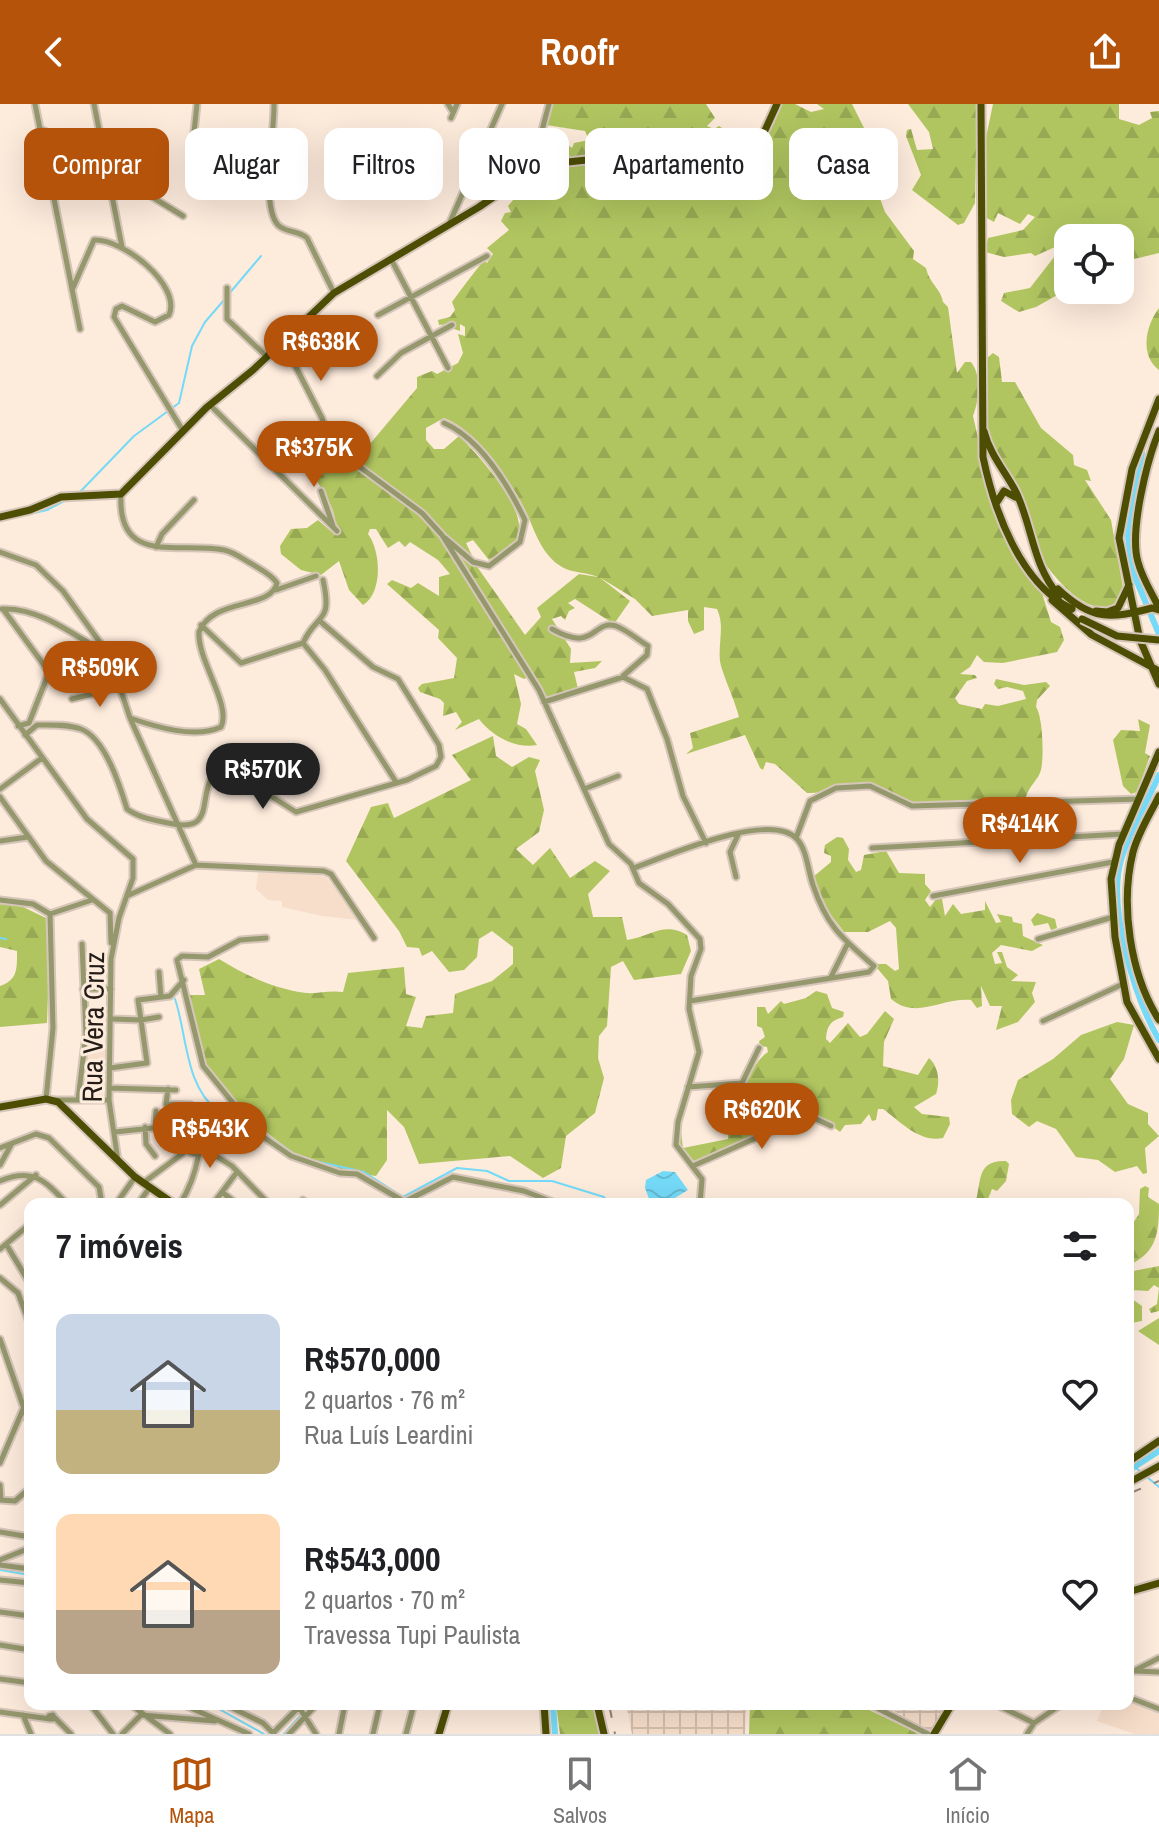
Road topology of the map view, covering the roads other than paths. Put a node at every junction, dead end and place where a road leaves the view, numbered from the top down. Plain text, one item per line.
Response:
1 (35, 104) edge
2 (94, 104) edge
3 (197, 104) edge
4 (274, 104) edge
5 (448, 104) edge
6 (457, 104) edge
7 (502, 104) edge
8 (549, 104) edge
9 (777, 104) edge
10 (981, 104) edge
11 (42, 128) edge
12 (99, 128) edge
13 (194, 128) edge
14 (543, 128) edge
15 (569, 162) edge
16 (56, 200) edge
17 (113, 200) edge
18 (154, 200) edge
19 (489, 200) edge
20 (183, 216) dead end
21 (450, 222) junction
22 (122, 248) junction
23 (487, 256) dead end
24 (391, 259) junction
25 (227, 288) dead end
26 (72, 290) junction
27 (334, 293) junction
28 (411, 297) junction
29 (378, 315) dead end
30 (452, 325) dead end
31 (80, 329) dead end
32 (432, 336) junction
33 (283, 342) junction
34 (267, 357) junction
35 (448, 368) dead end
36 (377, 376) dead end
37 (1159, 399) edge
38 (981, 401) junction
39 (210, 405) junction
40 (444, 423) dead end
41 (183, 431) junction
42 (1159, 431) edge
43 (321, 491) dead end
44 (121, 494) junction
45 (194, 500) dead end
46 (1020, 502) junction
47 (999, 513) junction
48 (0, 517) edge
49 (442, 535) junction
50 (156, 547) junction
51 (1031, 547) junction
52 (0, 552) edge
53 (316, 576) dead end
54 (1037, 579) junction
55 (323, 580) dead end
56 (1129, 585) junction
57 (275, 591) junction
58 (1083, 607) junction
59 (1157, 608) edge
60 (2, 609) edge
61 (1072, 609) junction
62 (1138, 612) junction
63 (321, 622) junction
64 (201, 625) junction
65 (552, 629) dead end
66 (1159, 640) edge
67 (303, 643) junction
68 (109, 655) junction
69 (1155, 669) edge
70 (623, 677) junction
71 (1159, 684) edge
72 (120, 687) junction
73 (72, 699) dead end
74 (544, 702) junction
75 (1, 703) edge
76 (130, 718) junction
77 (30, 724) junction
78 (18, 726) junction
79 (25, 735) junction
80 (1159, 752) edge
81 (42, 758) junction
82 (618, 776) dead end
83 (396, 782) junction
84 (0, 789) edge
85 (584, 789) junction
86 (1159, 796) edge
87 (0, 797) edge
88 (1140, 799) junction
89 (179, 826) junction
90 (1124, 834) junction
91 (738, 835) junction
92 (28, 837) junction
93 (796, 838) junction
94 (0, 841) edge
95 (706, 843) junction
96 (872, 848) dead end
97 (1113, 862) junction
98 (196, 865) junction
99 (634, 868) junction
100 (736, 877) dead end
101 (128, 896) junction
102 (933, 896) dead end
103 (93, 899) junction
104 (0, 900) edge
105 (110, 913) junction
106 (50, 914) junction
107 (1113, 917) junction
108 (119, 918) junction
109 (110, 921) junction
110 (266, 938) dead end
111 (374, 938) dead end
112 (1038, 939) dead end
113 (82, 944) dead end
114 (847, 945) junction
115 (112, 952) junction
116 (159, 972) dead end
117 (830, 978) junction
118 (184, 980) junction
119 (1123, 984) junction
120 (83, 989) junction
121 (111, 989) junction
122 (161, 997) junction
123 (690, 1001) junction
124 (159, 1017) dead end
125 (113, 1019) junction
126 (141, 1020) junction
127 (1159, 1020) edge
128 (1043, 1021) dead end
129 (759, 1048) dead end
130 (1159, 1059) edge
131 (110, 1068) junction
132 (688, 1087) junction
133 (109, 1088) junction
134 (168, 1089) junction
135 (176, 1090) dead end
136 (50, 1100) junction
137 (78, 1100) junction
138 (109, 1100) junction
139 (3, 1106) edge
140 (156, 1111) dead end
141 (0, 1114) edge
142 (199, 1123) junction
143 (831, 1126) dead end
144 (145, 1127) junction
145 (155, 1128) junction
146 (115, 1132) junction
147 (12, 1145) junction
148 (200, 1146) junction
149 (0, 1148) edge
150 (197, 1155) junction
151 (155, 1156) dead end
152 (118, 1161) junction
153 (0, 1165) edge
154 (695, 1165) junction
155 (237, 1172) junction
156 (37, 1175) junction
157 (135, 1177) junction
158 (0, 1181) edge
159 (146, 1185) junction
160 (222, 1192) junction
161 (417, 1195) junction
162 (61, 1198) edge
163 (101, 1198) edge
164 (120, 1198) edge
165 (141, 1198) edge
166 (167, 1198) edge
167 (181, 1198) edge
168 (218, 1198) edge
169 (230, 1198) edge
170 (263, 1198) edge
171 (399, 1198) edge
172 (412, 1198) edge
173 (417, 1198) edge
174 (534, 1198) edge
175 (700, 1198) edge
176 (0, 1205) edge
177 (24, 1229) edge
178 (6, 1244) junction
179 (0, 1249) edge
180 (24, 1274) edge
181 (0, 1278) edge
182 (24, 1309) edge
183 (0, 1339) edge
184 (24, 1408) joint
185 (1159, 1441) edge
186 (1134, 1458) edge
187 (0, 1463) edge
188 (1159, 1466) edge
189 (1134, 1480) edge
190 (0, 1485) edge
191 (24, 1493) edge
192 (0, 1500) edge
193 (0, 1532) edge
194 (24, 1536) edge
195 (24, 1551) edge
196 (0, 1563) edge
197 (24, 1568) edge
198 (0, 1580) edge
199 (24, 1582) edge
200 (1159, 1583) edge
201 (1159, 1591) edge
202 (1134, 1592) edge
203 (1134, 1593) edge
204 (0, 1612) edge
205 (24, 1615) edge
206 (0, 1645) edge
207 (24, 1649) edge
208 (1159, 1658) edge
209 (1134, 1670) edge
210 (1134, 1672) edge
211 (1159, 1672) edge
212 (0, 1679) edge
213 (24, 1682) edge
214 (1134, 1699) edge
215 (1159, 1709) edge
216 (95, 1710) edge
217 (136, 1710) edge
218 (194, 1710) edge
219 (236, 1710) edge
220 (294, 1710) edge
221 (301, 1710) edge
222 (311, 1710) edge
223 (344, 1710) edge
224 (379, 1710) edge
225 (412, 1710) edge
226 (446, 1710) edge
227 (544, 1710) edge
228 (598, 1710) edge
229 (882, 1710) edge
230 (950, 1710) edge
231 (1007, 1710) edge
232 (1053, 1710) edge
233 (0, 1712) edge
234 (23, 1715) junction
235 (141, 1715) junction
236 (305, 1717) junction
237 (215, 1721) junction
238 (1034, 1723) junction
239 (31, 1734) edge
240 (71, 1734) edge
241 (113, 1734) edge
242 (122, 1734) edge
243 (170, 1734) edge
244 (249, 1734) edge
245 (273, 1734) edge
246 (289, 1734) edge
247 (316, 1734) edge
248 (339, 1734) edge
249 (373, 1734) edge
250 (406, 1734) edge
251 (439, 1734) edge
252 (546, 1734) edge
253 (604, 1734) edge
254 (933, 1734) edge
255 (1027, 1734) edge

1 - 11 street
2 - 12 street
3 - 13 street
4 - 27 street
5 - 6 street
7 - 21 street
8 - 14 street
9 - 15 main road
10 - 38 main road
16 - 26 street
17 - 22 street
18 - 20 street
19 - 21 main road
21 - 24 main road
22 - 26 street
22 - 41 street
23 - 28 street
24 - 27 main road
24 - 28 street
25 - 34 street
26 - 31 street
27 - 33 main road
28 - 29 street
28 - 32 street
30 - 32 street
32 - 35 street
32 - 36 street
33 - 34 main road
33 - 49 street
34 - 39 main road
37 - 56 main road
38 - 46 main road
38 - 47 main road
39 - 41 main road
39 - 43 street
40 - 49 street
41 - 44 main road
42 - 59 main road
44 - 48 main road
44 - 50 street
45 - 50 street
46 - 47 main road
46 - 51 main road
47 - 54 main road
49 - 74 street
50 - 57 street
51 - 58 main road
51 - 61 main road
52 - 68 street
53 - 57 street
54 - 61 main road
54 - 69 main road
55 - 63 street
56 - 58 main road
56 - 62 main road
57 - 64 street
58 - 62 main road
59 - 62 main road
60 - 68 street
60 - 77 street
61 - 66 main road, bridge
62 - 69 main road
63 - 67 street
63 - 83 street
64 - 67 street
64 - 76 street
65 - 70 street
67 - 83 street
68 - 72 street
69 - 71 main road
70 - 74 street
70 - 95 street
72 - 73 street
72 - 76 street
74 - 85 street
75 - 78 street
76 - 89 street
77 - 78 street
77 - 79 street
77 - 89 street
78 - 79 street
79 - 81 street
80 - 88 main road
81 - 84 street
81 - 101 street, Rua Vera Cruz
82 - 85 street
83 - 89 street
85 - 99 street
86 - 127 main road
87 - 92 street
88 - 90 main road
88 - 93 street
89 - 98 street
90 - 96 street
90 - 97 main road
91 - 93 street
91 - 95 street
91 - 100 street
92 - 94 street
92 - 103 street
93 - 114 street
95 - 99 street
97 - 102 street
97 - 107 main road
98 - 101 street
98 - 111 street
99 - 123 street
101 - 108 street, Rua Vera Cruz
103 - 105 street
103 - 106 street
104 - 106 street
105 - 108 street
105 - 109 street
106 - 136 street
107 - 112 street
107 - 119 main road
108 - 109 street
108 - 115 street, Rua Vera Cruz
109 - 115 street
110 - 118 street
113 - 120 street
114 - 117 street
114 - 117 street
115 - 121 street, Rua Vera Cruz
116 - 122 street
117 - 123 street
118 - 122 street
118 - 171 street
119 - 128 street
119 - 130 main road
120 - 121 street
120 - 137 street
121 - 125 street, Rua Vera Cruz
122 - 126 street
123 - 132 street
124 - 126 street
125 - 126 street
125 - 131 street, Rua Vera Cruz
126 - 131 street
129 - 132 street
131 - 133 street, Rua Vera Cruz
132 - 154 street
133 - 134 street
133 - 138 street, Rua Vera Cruz
134 - 135 street
134 - 142 street
136 - 137 street
136 - 139 main road
136 - 152 main road
137 - 138 street
138 - 146 street, Rua Vera Cruz
139 - 141 street
140 - 145 street
142 - 145 street
142 - 148 street
143 - 154 street
144 - 145 street
144 - 146 street
144 - 151 street
146 - 152 street, Rua Vera Cruz
147 - 149 street
147 - 153 street
147 - 163 street
148 - 150 street
148 - 155 street
150 - 159 street
150 - 167 street
152 - 157 main road
154 - 175 street
155 - 160 street
155 - 170 street
156 - 158 street
156 - 162 street
156 - 176 street
157 - 159 main road
157 - 164 street
159 - 165 street
159 - 166 main road
160 - 168 street
160 - 169 street
161 - 172 street
161 - 173 street
161 - 174 street
177 - 178 street
178 - 179 street
178 - 180 street
181 - 182 street
183 - 184 street
184 - 187 street
185 - 186 main road
188 - 189 main road
190 - 192 street
191 - 192 street
193 - 194 street
195 - 196 street
196 - 197 street
198 - 199 street
200 - 202 main road
201 - 203 main road
204 - 205 street
206 - 207 street
208 - 209 street
210 - 211 street
212 - 213 street
214 - 215 street
216 - 241 street
217 - 235 street
218 - 237 street
219 - 245 street
220 - 245 street
221 - 236 street
222 - 236 street
223 - 248 street
224 - 249 street
225 - 250 street
226 - 251 main road
227 - 252 main road
228 - 253 main road
229 - 254 street
230 - 254 main road
231 - 238 street
232 - 238 street
233 - 234 street
234 - 239 street
234 - 240 street
235 - 237 street
235 - 242 street
235 - 243 street
236 - 246 street
236 - 247 street
237 - 244 street
238 - 255 street

